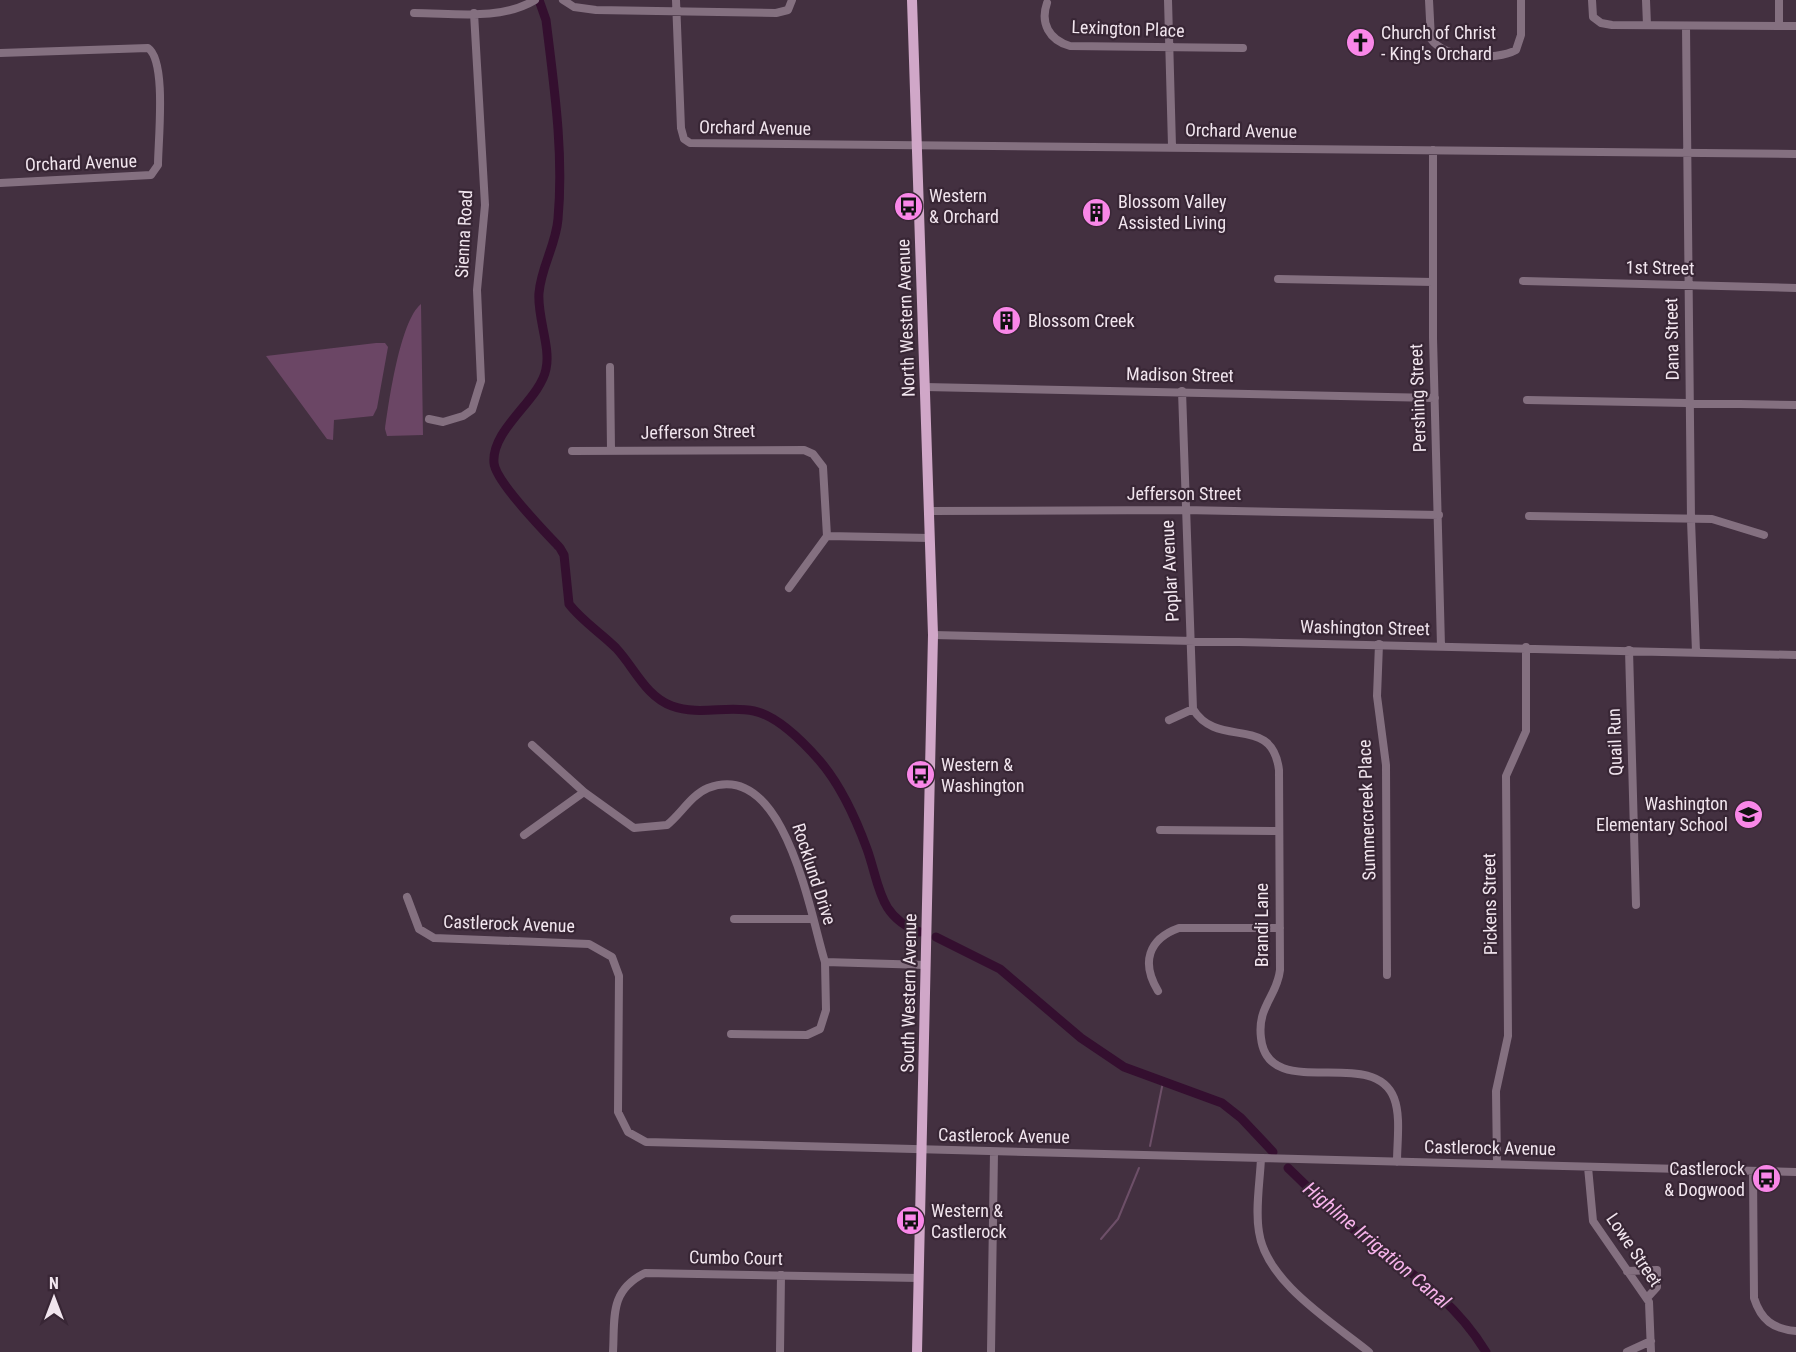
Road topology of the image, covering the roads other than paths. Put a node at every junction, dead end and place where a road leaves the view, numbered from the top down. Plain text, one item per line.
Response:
1 (676, 0) edge
2 (792, 0) edge
3 (912, 0) edge
4 (1168, 0) edge
5 (1429, 0) edge
6 (1521, 0) edge
7 (1592, 0) edge
8 (1646, 0) edge
9 (1779, 0) edge
10 (533, 1) edge
11 (565, 3) edge
12 (1047, 3) dead end
13 (676, 10) junction
14 (414, 13) dead end
15 (474, 13) junction
16 (1647, 25) junction
17 (1686, 26) junction
18 (1779, 26) junction
19 (1796, 26) edge
20 (1170, 47) junction
21 (1243, 48) dead end
22 (0, 53) edge
23 (916, 146) junction
24 (1172, 146) junction
25 (1433, 150) junction
26 (1688, 153) junction
27 (1796, 154) edge
28 (0, 183) edge
29 (1278, 279) dead end
30 (1523, 281) dead end
31 (1432, 282) junction
32 (1688, 285) junction
33 (1796, 288) edge
34 (610, 367) dead end
35 (925, 387) junction
36 (1182, 391) junction
37 (1435, 398) junction
38 (1527, 399) dead end
39 (1689, 403) junction
40 (1796, 405) edge
41 (429, 419) dead end
42 (611, 450) junction
43 (572, 451) dead end
44 (1184, 510) junction
45 (929, 511) junction
46 (1439, 515) junction
47 (1529, 516) dead end
48 (1691, 519) junction
49 (1764, 535) dead end
50 (826, 536) junction
51 (930, 538) junction
52 (789, 588) dead end
53 (933, 635) junction
54 (1192, 641) junction
55 (1379, 644) junction
56 (1441, 646) junction
57 (1526, 647) junction
58 (1629, 650) junction
59 (1696, 652) junction
60 (1796, 655) edge
61 (1193, 710) junction
62 (1169, 720) dead end
63 (532, 745) dead end
64 (584, 792) junction
65 (1160, 830) dead end
66 (1279, 831) junction
67 (524, 835) dead end
68 (407, 897) dead end
69 (1636, 905) dead end
70 (734, 919) dead end
71 (811, 919) junction
72 (1280, 928) junction
73 (825, 962) junction
74 (926, 965) junction
75 (1387, 975) dead end
76 (1158, 991) dead end
77 (731, 1034) dead end
78 (922, 1150) junction
79 (994, 1152) junction
80 (1261, 1158) junction
81 (1397, 1162) junction
82 (1497, 1164) junction
83 (1588, 1167) junction
84 (1753, 1171) junction
85 (1796, 1172) edge
86 (1627, 1271) junction
87 (781, 1275) junction
88 (919, 1278) junction
89 (1647, 1298) junction
90 (1796, 1331) edge
91 (1651, 1341) junction
92 (613, 1352) edge
93 (780, 1352) edge
94 (917, 1352) edge
95 (991, 1352) edge
96 (1369, 1352) edge
97 (1627, 1352) edge
98 (1651, 1352) edge

1 - 13 street
2 - 13 street
3 - 23 main road, North Western Avenue
4 - 20 street
5 - 6 street
7 - 16 street
8 - 16 street
9 - 18 street
10 - 15 street
11 - 13 street
12 - 20 street, Lexington Place
13 - 23 street, Orchard Avenue
14 - 15 street
15 - 41 street, Sienna Road
16 - 17 street
17 - 18 street
17 - 26 street, Dana Street
18 - 19 street
20 - 21 street, Lexington Place
20 - 24 street
22 - 28 street, Orchard Avenue
23 - 24 street, Orchard Avenue
23 - 35 main road, North Western Avenue
24 - 25 street, Orchard Avenue
25 - 26 street, Orchard Avenue
25 - 31 street, Pershing Street
26 - 27 street, Orchard Avenue
26 - 32 street, Dana Street
29 - 31 street
30 - 32 street, 1st Street
31 - 37 street, Pershing Street
32 - 33 street, 1st Street
32 - 39 street, Dana Street
34 - 42 street
35 - 36 street, Madison Street
35 - 45 main road, North Western Avenue
36 - 37 street, Madison Street
36 - 44 street, Poplar Avenue
37 - 46 street, Pershing Street
38 - 39 street
39 - 40 street
39 - 48 street, Dana Street
42 - 43 street, Jefferson Street
42 - 50 street, Jefferson Street
44 - 45 street, Jefferson Street
44 - 46 street, Jefferson Street
44 - 54 street, Poplar Avenue
45 - 51 main road, North Western Avenue
46 - 56 street, Pershing Street
47 - 48 street
48 - 49 street
48 - 59 street, Dana Street
50 - 51 street
50 - 52 street
51 - 53 main road, North Western Avenue
53 - 54 street, Washington Street
53 - 74 main road, South Western Avenue
54 - 55 street, Washington Street
54 - 61 street
55 - 56 street, Washington Street
55 - 75 street, Summercreek Place
56 - 57 street, Washington Street
57 - 58 street, Washington Street
57 - 82 street, Pickens Street
58 - 59 street, Washington Street
58 - 69 street, Quail Run
59 - 60 street, Washington Street
61 - 62 street
61 - 66 street, Brandi Lane
63 - 64 street, Rocklund Drive
64 - 67 street
64 - 71 street, Rocklund Drive
65 - 66 street
66 - 72 street, Brandi Lane
68 - 78 street, Castlerock Avenue
70 - 71 street
71 - 73 street, Rocklund Drive
72 - 76 street
72 - 81 street, Brandi Lane
73 - 74 street
73 - 77 street, Rocklund Drive
74 - 78 main road, South Western Avenue
78 - 79 street, Castlerock Avenue
78 - 88 main road, South Western Avenue
79 - 80 street, Castlerock Avenue
79 - 95 street
80 - 81 street, Castlerock Avenue
80 - 96 street
81 - 82 street, Castlerock Avenue
82 - 83 street, Castlerock Avenue
83 - 84 street, Castlerock Avenue
83 - 86 street, Lowe Street
84 - 85 street, Castlerock Avenue
84 - 90 street
86 - 89 street, Lowe Street
86 - 89 street
87 - 88 street, Cumbo Court
87 - 92 street, Cumbo Court
87 - 93 street
88 - 94 main road, South Western Avenue
89 - 91 street, Lowe Street
91 - 97 street
91 - 98 street, Lowe Street

